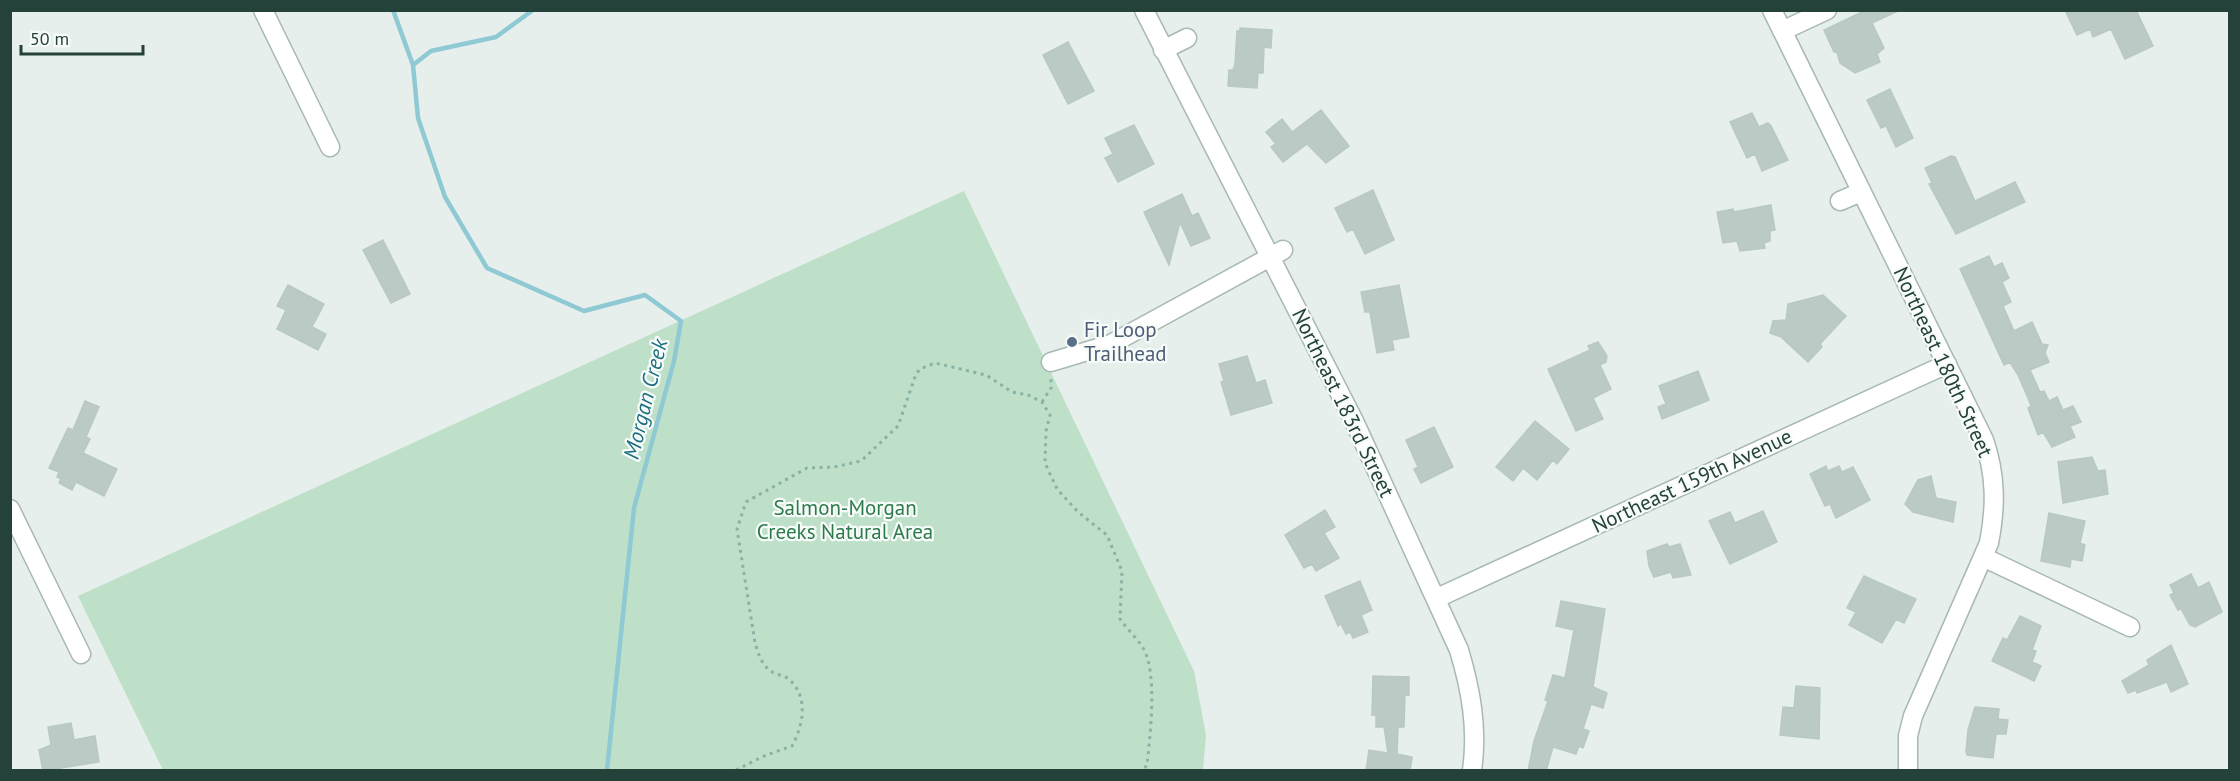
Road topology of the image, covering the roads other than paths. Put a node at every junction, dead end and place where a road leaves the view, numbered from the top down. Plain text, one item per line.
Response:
1 (263, 10) edge
2 (1144, 10) edge
3 (1772, 10) edge
4 (1827, 10) edge
5 (1782, 31) junction
6 (1187, 38) dead end
7 (1164, 50) junction
8 (330, 147) dead end
9 (1861, 192) junction
10 (1840, 201) dead end
11 (1277, 253) junction
12 (1051, 362) road end
13 (1947, 364) junction
14 (10, 509) edge
15 (1983, 557) junction
16 (1437, 598) junction
17 (2130, 627) dead end
18 (81, 654) dead end
19 (1472, 771) edge
20 (1908, 771) edge

1 - 8 street
2 - 7 street, Northeast 183rd Street
3 - 5 street, Northeast 180th Street
4 - 5 street
5 - 9 street, Northeast 180th Street
6 - 7 street
7 - 11 street, Northeast 183rd Street
9 - 10 street
9 - 13 street, Northeast 180th Street
11 - 12 street
11 - 16 street, Northeast 183rd Street
13 - 15 street, Northeast 180th Street
13 - 16 street, Northeast 159th Avenue
14 - 18 street
15 - 17 street
15 - 20 street, Northeast 180th Street
16 - 19 street, Northeast 183rd Street

